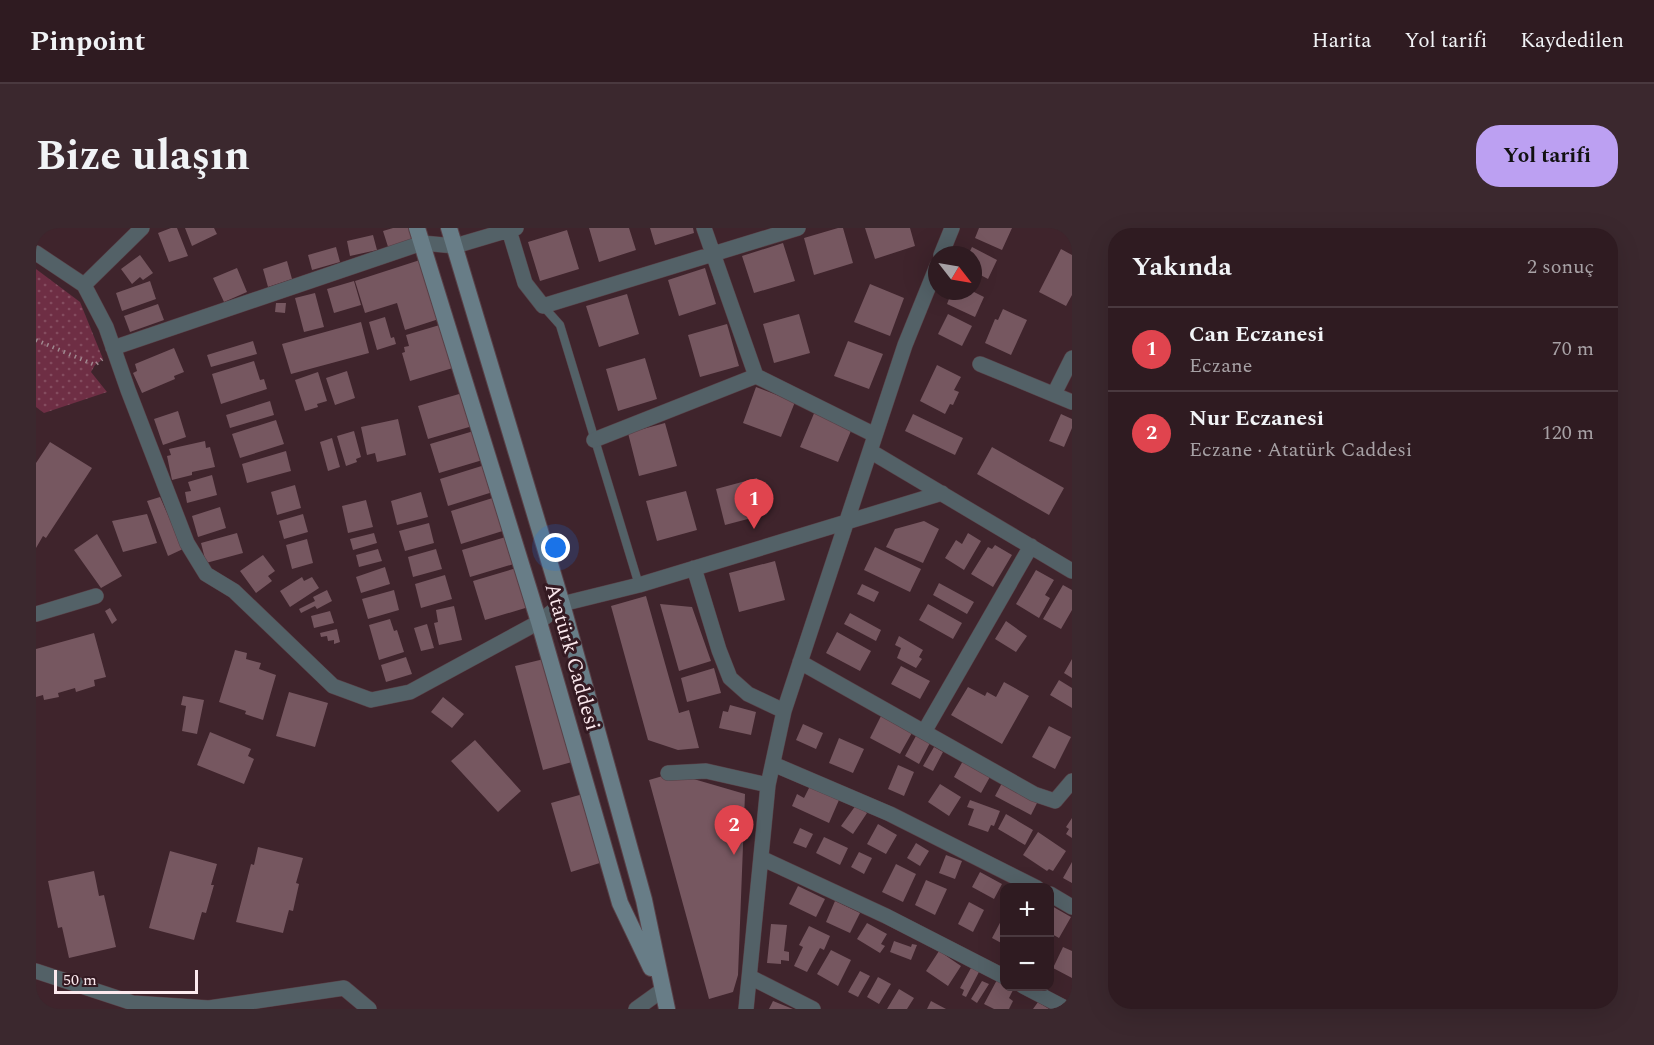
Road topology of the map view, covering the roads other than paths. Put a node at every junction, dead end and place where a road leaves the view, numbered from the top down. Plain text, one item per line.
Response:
1 (142, 228) edge
2 (449, 228) edge
3 (704, 228) edge
4 (798, 228) edge
5 (952, 228) edge
6 (513, 229) edge
7 (420, 235) edge
8 (455, 246) junction
9 (945, 246) edge
10 (36, 253) edge
11 (713, 254) junction
12 (84, 285) junction
13 (928, 288) edge
14 (543, 306) junction
15 (113, 348) junction
16 (1072, 358) edge
17 (980, 364) dead end
18 (756, 376) junction
19 (1054, 394) junction
20 (1072, 402) edge
21 (875, 435) junction
22 (594, 440) junction
23 (870, 450) junction
24 (942, 493) junction
25 (847, 522) junction
26 (1031, 546) junction
27 (694, 568) junction
28 (1072, 571) edge
29 (639, 585) junction
30 (96, 596) dead end
31 (562, 604) junction
32 (36, 614) edge
33 (539, 622) junction
34 (800, 662) junction
35 (784, 711) junction
36 (924, 732) junction
37 (773, 764) junction
38 (668, 773) dead end
39 (1072, 781) edge
40 (768, 785) junction
41 (761, 858) junction
42 (1027, 883) edge
43 (1054, 896) edge
44 (1072, 907) edge
45 (36, 971) edge
46 (1000, 974) edge
47 (750, 977) junction
48 (661, 991) junction
49 (1031, 991) edge
50 (369, 1009) edge
51 (636, 1009) edge
52 (667, 1009) edge
53 (746, 1009) edge
54 (813, 1009) edge
55 (1066, 1009) edge

1 - 12 street
2 - 8 main road
3 - 11 street
4 - 11 street
5 - 9 street
6 - 8 street
6 - 14 street
7 - 8 street
7 - 15 street
7 - 33 main road, Atatürk Caddesi
8 - 31 main road
10 - 12 street
11 - 14 street
11 - 18 street
12 - 15 street
13 - 21 street
14 - 22 lane
15 - 33 street
16 - 19 street
17 - 19 street
18 - 21 street
18 - 22 street
19 - 20 street
21 - 23 street
22 - 29 lane
23 - 24 street
23 - 25 street
24 - 25 street
24 - 26 street
25 - 27 street
25 - 34 street
26 - 28 street
26 - 36 street
27 - 29 street
27 - 35 street
29 - 31 street
30 - 32 street
31 - 33 street
31 - 48 main road
33 - 48 main road, Atatürk Caddesi
34 - 35 street
34 - 36 street
35 - 37 street
36 - 39 street
37 - 40 street
37 - 42 street
38 - 40 street
40 - 41 street
41 - 46 street
41 - 47 street
43 - 44 street
45 - 50 street
47 - 53 street
47 - 54 street
48 - 51 street
48 - 52 main road
49 - 55 street

